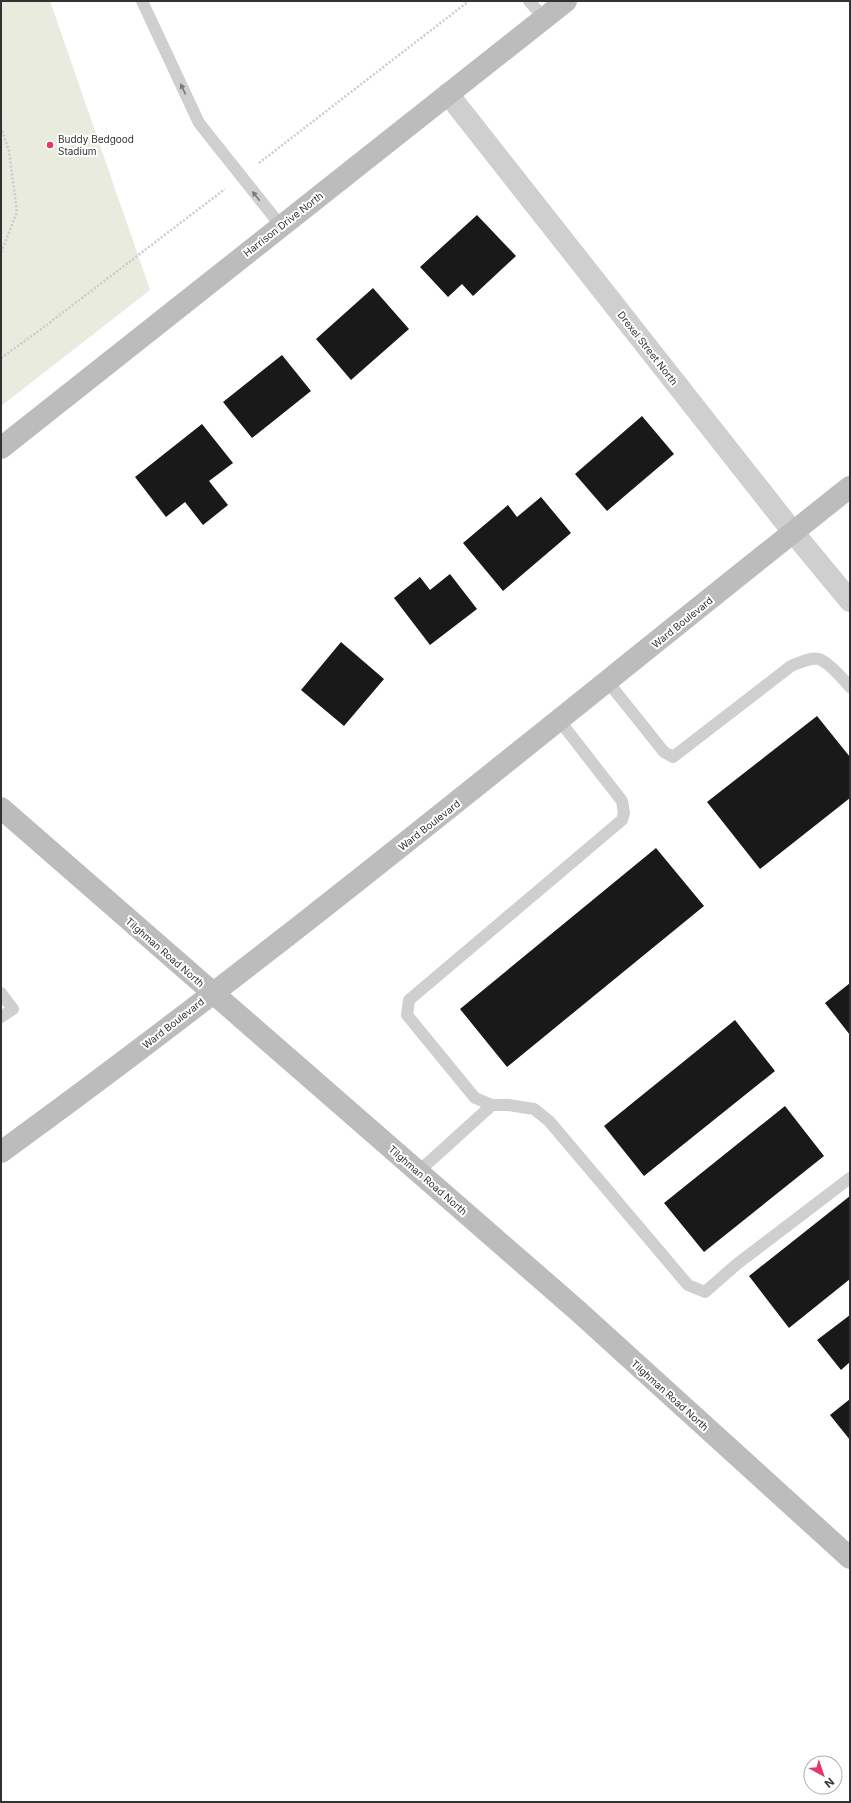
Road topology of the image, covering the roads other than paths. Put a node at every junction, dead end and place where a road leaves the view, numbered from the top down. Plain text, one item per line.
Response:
1 (142, 1) edge
2 (529, 1) edge
3 (566, 1) edge
4 (544, 18) junction
5 (448, 94) junction
6 (281, 226) junction
7 (1, 448) edge
8 (850, 487) edge
9 (793, 532) junction
10 (850, 601) edge
11 (608, 682) junction
12 (850, 687) edge
13 (559, 720) junction
14 (1, 808) edge
15 (1, 993) edge
16 (212, 993) junction
17 (1, 1017) edge
18 (492, 1105) junction
19 (1, 1152) edge
20 (418, 1172) junction
21 (850, 1178) edge
22 (850, 1558) edge

6 -> 1 lane
2 - 4 lane
3 - 4 street, Harrison Drive North
4 - 5 street, Harrison Drive North
5 - 6 street, Harrison Drive North
5 - 9 street, Drexel Street North
6 - 7 street, Harrison Drive North
8 - 9 street, Ward Boulevard
9 - 10 street, Drexel Street North
9 - 11 street, Ward Boulevard
11 - 12 lane
11 - 13 street, Ward Boulevard
13 - 16 street, Ward Boulevard
13 - 18 lane
14 - 16 street, Tilghman Road North
15 - 17 lane
16 - 19 street, Ward Boulevard
16 - 20 street, Tilghman Road North
18 - 20 lane
18 - 21 lane
20 - 22 street, Tilghman Road North

